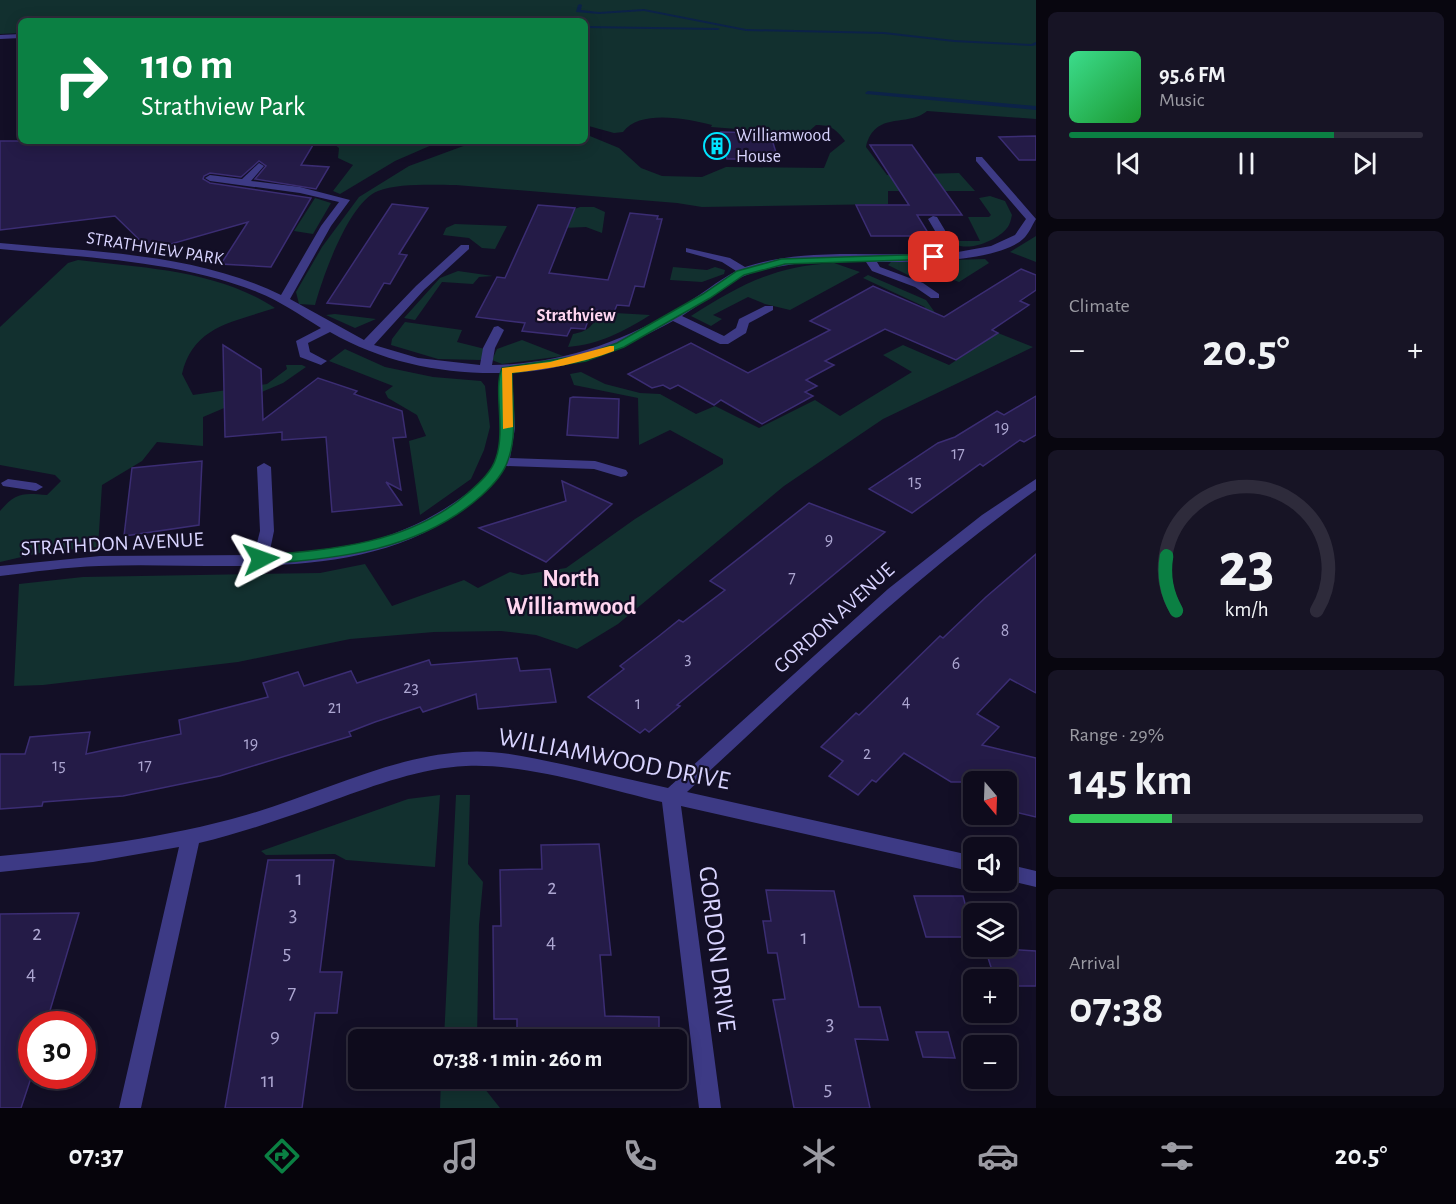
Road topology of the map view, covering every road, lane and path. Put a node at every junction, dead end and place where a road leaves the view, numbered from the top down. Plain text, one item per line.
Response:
1 (18, 36) edge
2 (0, 37) edge
3 (979, 159) dead end
4 (259, 166) dead end
5 (210, 178) dead end
6 (245, 182) junction
7 (933, 219) dead end
8 (0, 246) edge
9 (465, 247) dead end
10 (690, 250) dead end
11 (955, 256) junction
12 (869, 258) junction
13 (746, 272) junction
14 (935, 296) dead end
15 (283, 301) junction
16 (769, 308) dead end
17 (674, 316) junction
18 (330, 328) junction
19 (498, 330) dead end
20 (366, 346) junction
21 (321, 361) dead end
22 (485, 370) junction
23 (506, 370) junction
24 (502, 462) junction
25 (264, 467) dead end
26 (621, 473) dead end
27 (8, 483) edge
28 (1036, 483) edge
29 (36, 487) dead end
30 (261, 559) junction
31 (0, 571) edge
32 (671, 796) junction
33 (191, 837) junction
34 (963, 862) edge
35 (0, 864) edge
36 (1017, 875) edge
37 (1036, 879) edge
38 (130, 1108) edge
39 (710, 1108) edge

1 - 2 street
3 - 11 street, STRATHVIEW PARK
4 - 6 street
5 - 6 street
6 - 15 street
7 - 11 street
8 - 15 street, STRATHVIEW PARK
9 - 20 street
10 - 13 street
11 - 12 street, STRATHVIEW PARK
12 - 13 street, STRATHVIEW PARK
12 - 14 street
13 - 17 street, STRATHVIEW PARK
15 - 18 street, STRATHVIEW PARK
16 - 17 street
17 - 23 street, STRATHVIEW PARK
18 - 20 street, STRATHVIEW PARK
18 - 21 street
19 - 22 street
20 - 22 street, STRATHVIEW PARK
22 - 23 street, STRATHVIEW PARK
23 - 24 street, STRATHDON AVENUE
24 - 26 street
24 - 30 street, STRATHDON AVENUE
25 - 30 street
27 - 29 street
28 - 32 street, GORDON AVENUE
30 - 31 street, STRATHDON AVENUE
32 - 33 street, WILLIAMWOOD DRIVE
32 - 34 street, WILLIAMWOOD DRIVE
32 - 39 street, GORDON DRIVE
33 - 35 street, WILLIAMWOOD DRIVE
33 - 38 street
36 - 37 street

